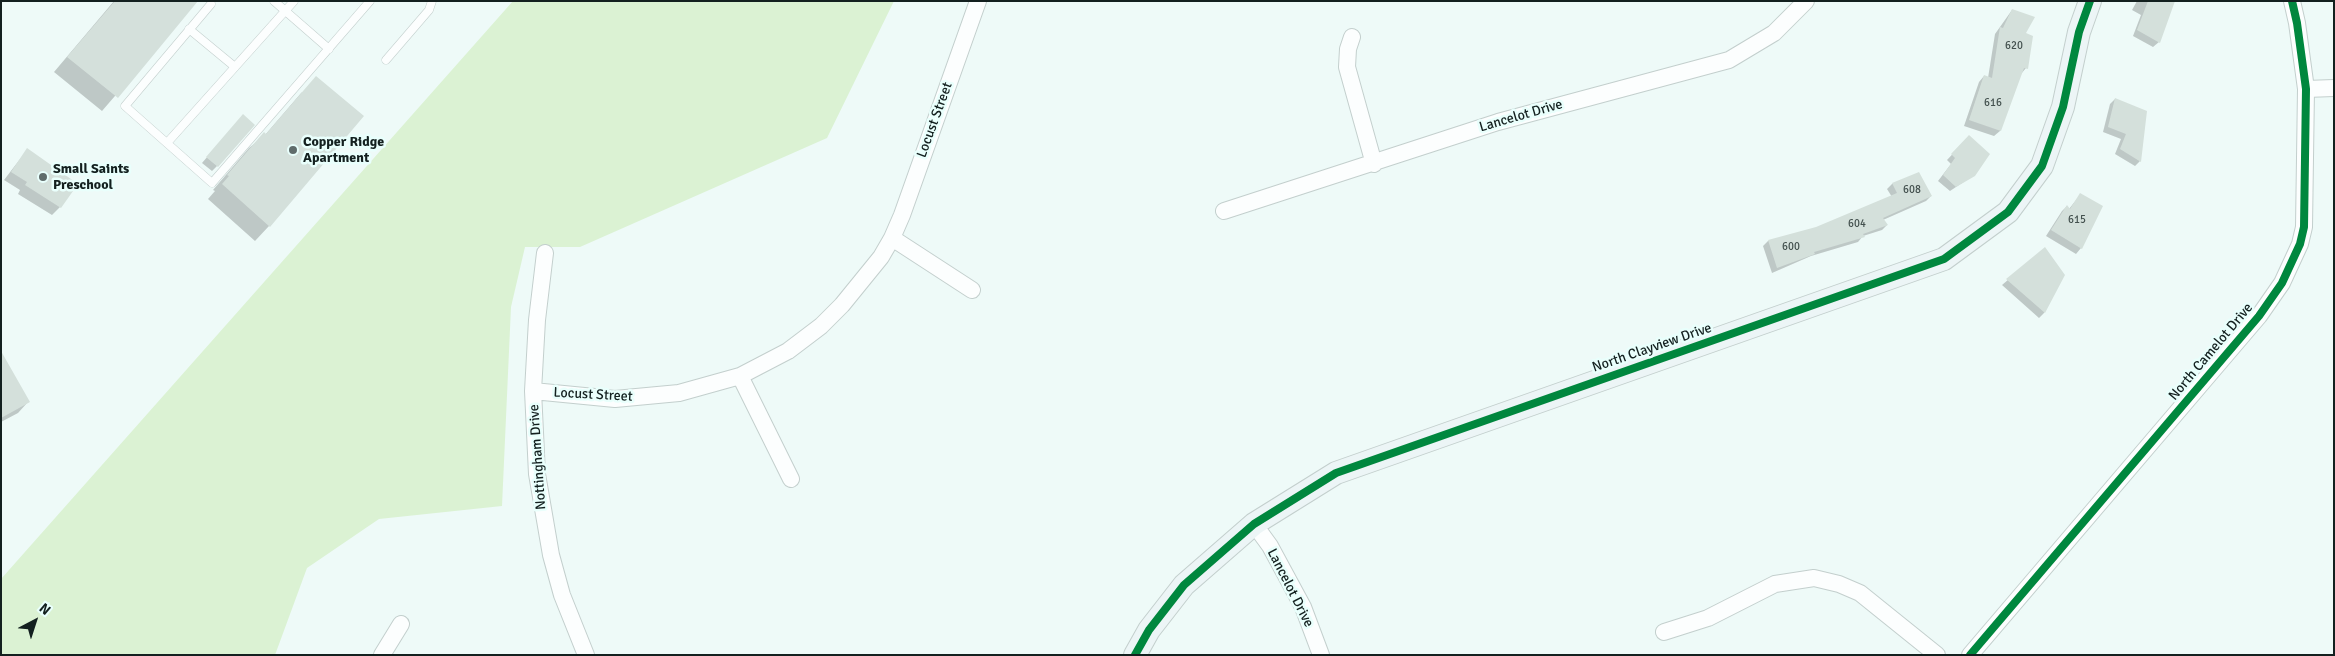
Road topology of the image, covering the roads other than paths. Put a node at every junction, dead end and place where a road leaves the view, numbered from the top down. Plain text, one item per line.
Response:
1 (274, 1) edge
2 (294, 1) edge
3 (370, 1) edge
4 (432, 1) edge
5 (978, 1) edge
6 (1806, 1) edge
7 (2090, 1) edge
8 (2292, 1) edge
9 (210, 4) dead end
10 (285, 12) junction
11 (189, 29) junction
12 (1352, 37) dead end
13 (329, 49) junction
14 (386, 60) dead end
15 (235, 67) junction
16 (2334, 88) edge
17 (2306, 89) junction
18 (167, 143) junction
19 (1374, 164) junction
20 (1224, 211) dead end
21 (892, 238) junction
22 (545, 253) dead end
23 (972, 290) dead end
24 (740, 376) junction
25 (534, 391) junction
26 (791, 479) dead end
27 (1254, 524) junction
28 (401, 624) dead end
29 (1664, 632) dead end
30 (382, 655) edge
31 (586, 655) edge
32 (1135, 655) edge
33 (1321, 655) edge
34 (1938, 655) edge
35 (1970, 655) edge

1 - 10 lane
2 - 10 lane
3 - 13 lane
4 - 14 lane
5 - 21 street, Locust Street
6 - 19 street, Lancelot Drive
7 - 27 street, North Clayview Drive
8 - 17 street, North Camelot Drive
9 - 11 lane
10 - 13 lane
10 - 15 lane
11 - 15 lane
11 - 18 lane
12 - 19 street
13 - 18 lane
15 - 18 lane
16 - 17 street
17 - 35 street, North Camelot Drive
19 - 20 street, Lancelot Drive
21 - 23 street
21 - 24 street, Locust Street
22 - 25 street, Nottingham Drive
24 - 25 street, Locust Street
24 - 26 street
25 - 31 street, Nottingham Drive
27 - 32 street, North Clayview Drive
27 - 33 street, Lancelot Drive
28 - 30 street
29 - 34 street

